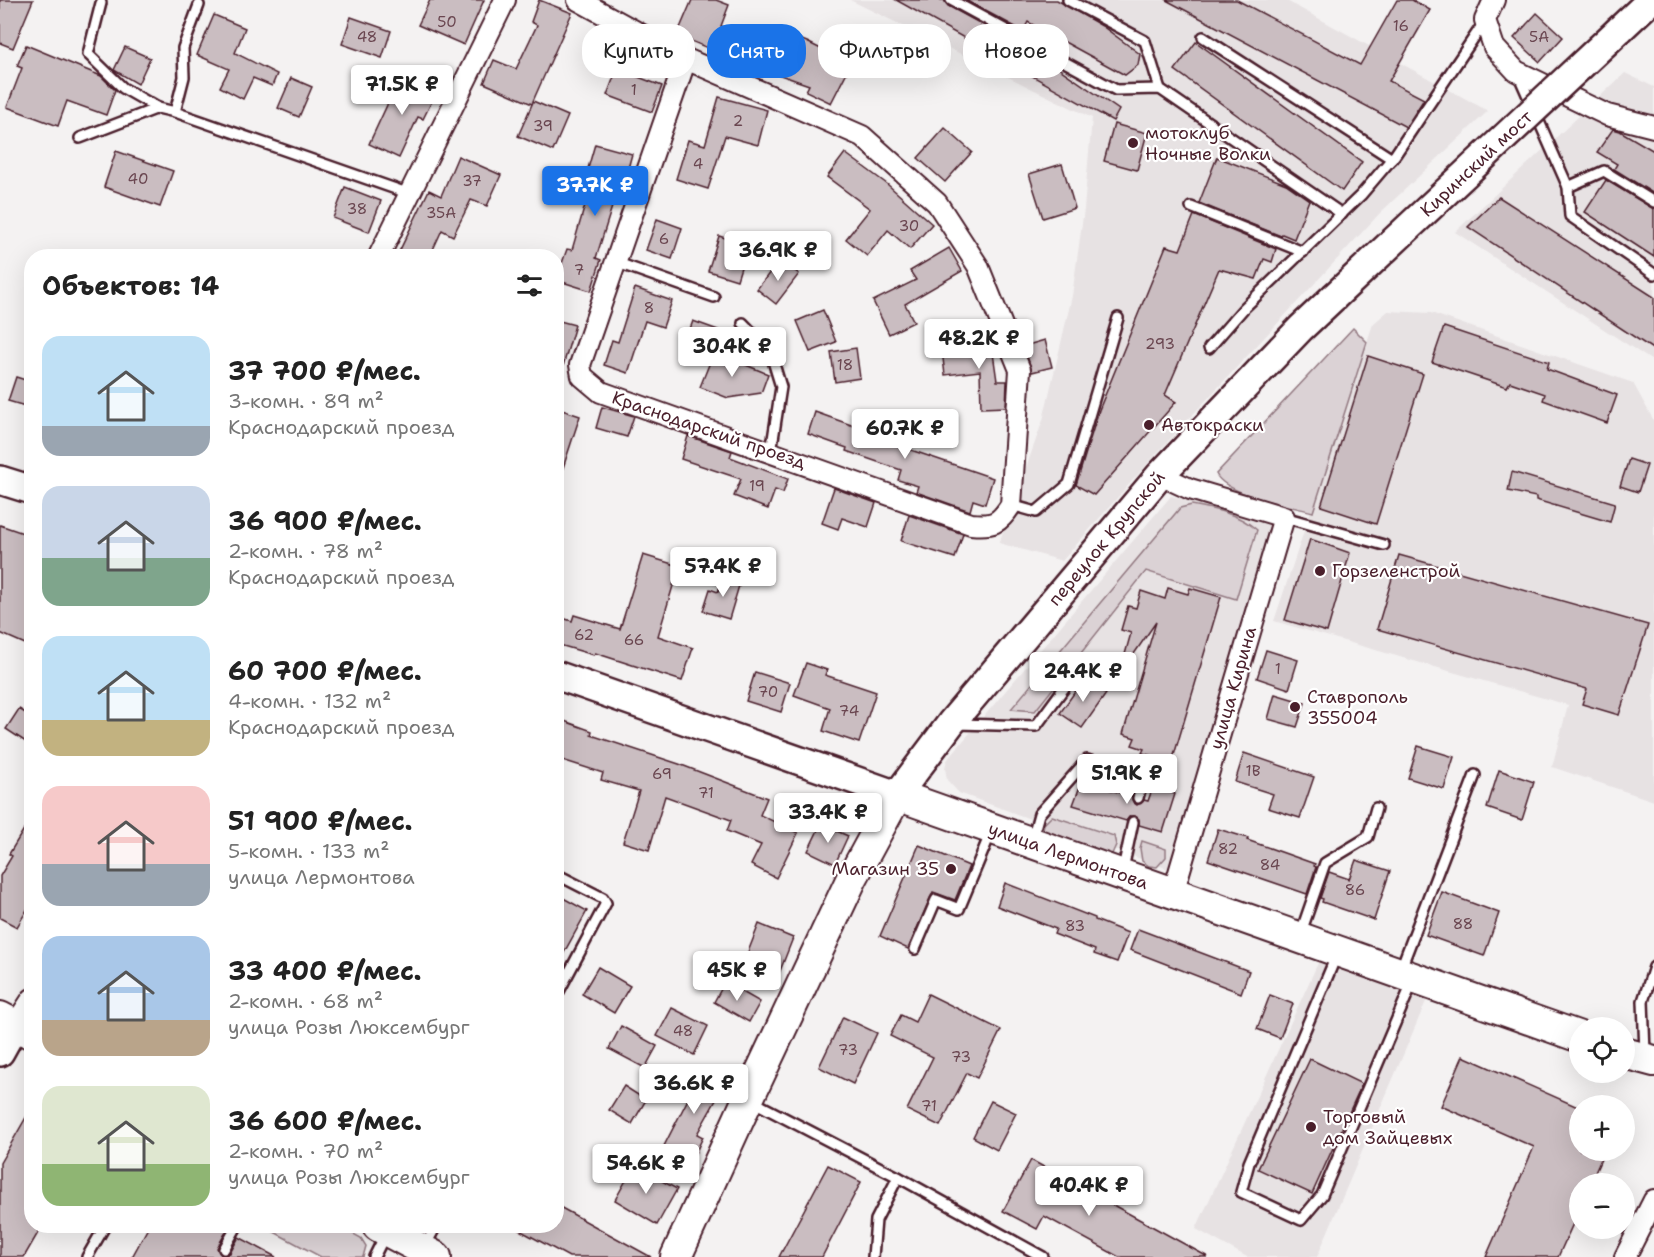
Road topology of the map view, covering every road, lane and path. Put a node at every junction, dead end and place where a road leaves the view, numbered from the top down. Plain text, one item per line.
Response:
1 (504, 0) edge
2 (578, 0) edge
3 (951, 0) edge
4 (1068, 0) edge
5 (1494, 0) edge
6 (1651, 0) edge
7 (101, 3) dead end
8 (199, 5) dead end
9 (1485, 20) junction
10 (623, 24) edge
11 (1203, 37) dead end
12 (695, 62) edge
13 (1516, 71) junction
14 (679, 78) edge
15 (1160, 89) junction
16 (158, 108) junction
17 (175, 112) junction
18 (1654, 127) edge
19 (80, 138) dead end
20 (1392, 159) junction
21 (1568, 188) junction
22 (410, 194) junction
23 (1654, 202) edge
24 (1191, 207) dead end
25 (1342, 214) junction
26 (382, 249) edge
27 (1303, 252) junction
28 (615, 262) junction
29 (1654, 274) edge
30 (714, 297) dead end
31 (1334, 297) joint
32 (1118, 318) dead end
33 (743, 323) dead end
34 (1209, 348) dead end
35 (771, 452) junction
36 (1160, 475) junction
37 (0, 480) edge
38 (24, 488) edge
39 (1011, 505) junction
40 (1284, 517) junction
41 (1384, 545) dead end
42 (1081, 665) dead end
43 (564, 678) edge
44 (951, 723) junction
45 (1474, 775) dead end
46 (897, 795) junction
47 (1138, 798) dead end
48 (1376, 808) dead end
49 (1133, 822) dead end
50 (992, 830) junction
51 (1031, 843) junction
52 (1122, 874) junction
53 (564, 878) edge
54 (1173, 892) junction
55 (1299, 938) junction
56 (915, 949) dead end
57 (1337, 951) junction
58 (1654, 967) edge
59 (1406, 976) junction
60 (564, 982) edge
61 (24, 1012) edge
62 (16, 1026) edge
63 (1569, 1033) edge
64 (0, 1052) edge
65 (1641, 1058) edge
66 (748, 1099) junction
67 (898, 1177) junction
68 (1654, 1200) edge
69 (101, 1233) edge
70 (233, 1233) edge
71 (381, 1233) edge
72 (398, 1233) edge
73 (432, 1244) edge
74 (224, 1249) dead end
75 (87, 1257) edge
76 (374, 1257) edge
77 (676, 1257) edge
78 (873, 1257) edge
79 (1043, 1257) edge
80 (1625, 1257) edge

1 - 22 street
2 - 10 street
3 - 15 lane
4 - 15 lane
5 - 9 street
6 - 31 street, Киринский мост, bridge
7 - 16 lane
8 - 17 lane
9 - 13 street
9 - 20 lane
11 - 20 lane
12 - 39 street
13 - 18 street
13 - 21 lane
14 - 28 street, Краснодарский проезд
15 - 25 lane
16 - 17 lane
16 - 19 lane
17 - 22 lane
20 - 25 lane
21 - 23 lane
21 - 29 lane
22 - 26 street
24 - 27 lane
25 - 27 lane
27 - 34 lane
28 - 30 lane
28 - 35 street, Краснодарский проезд
31 - 36 street, переулок Крупской
32 - 39 lane
33 - 35 lane
35 - 39 street, Краснодарский проезд
36 - 40 street
36 - 44 street, переулок Крупской
37 - 38 street
40 - 41 lane
40 - 54 street, улица Кирина
42 - 44 lane
43 - 46 street, улица Лермонтова
44 - 46 street, переулок Крупской
45 - 59 lane
46 - 50 main road, улица Лермонтова
46 - 66 main road
47 - 51 lane
48 - 55 lane
49 - 52 lane
50 - 51 main road, улица Лермонтова
50 - 56 lane
51 - 52 main road, улица Лермонтова
52 - 54 main road, улица Лермонтова
53 - 60 lane
54 - 55 main road, улица Лермонтова
55 - 57 main road, улица Лермонтова
57 - 59 main road, улица Лермонтова
57 - 59 lane
58 - 65 lane
59 - 63 main road, улица Лермонтова
61 - 62 street
62 - 64 street
66 - 67 lane
66 - 77 main road
67 - 78 lane
67 - 79 lane
68 - 80 street
69 - 75 lane
70 - 74 lane
71 - 76 lane
72 - 73 main road

